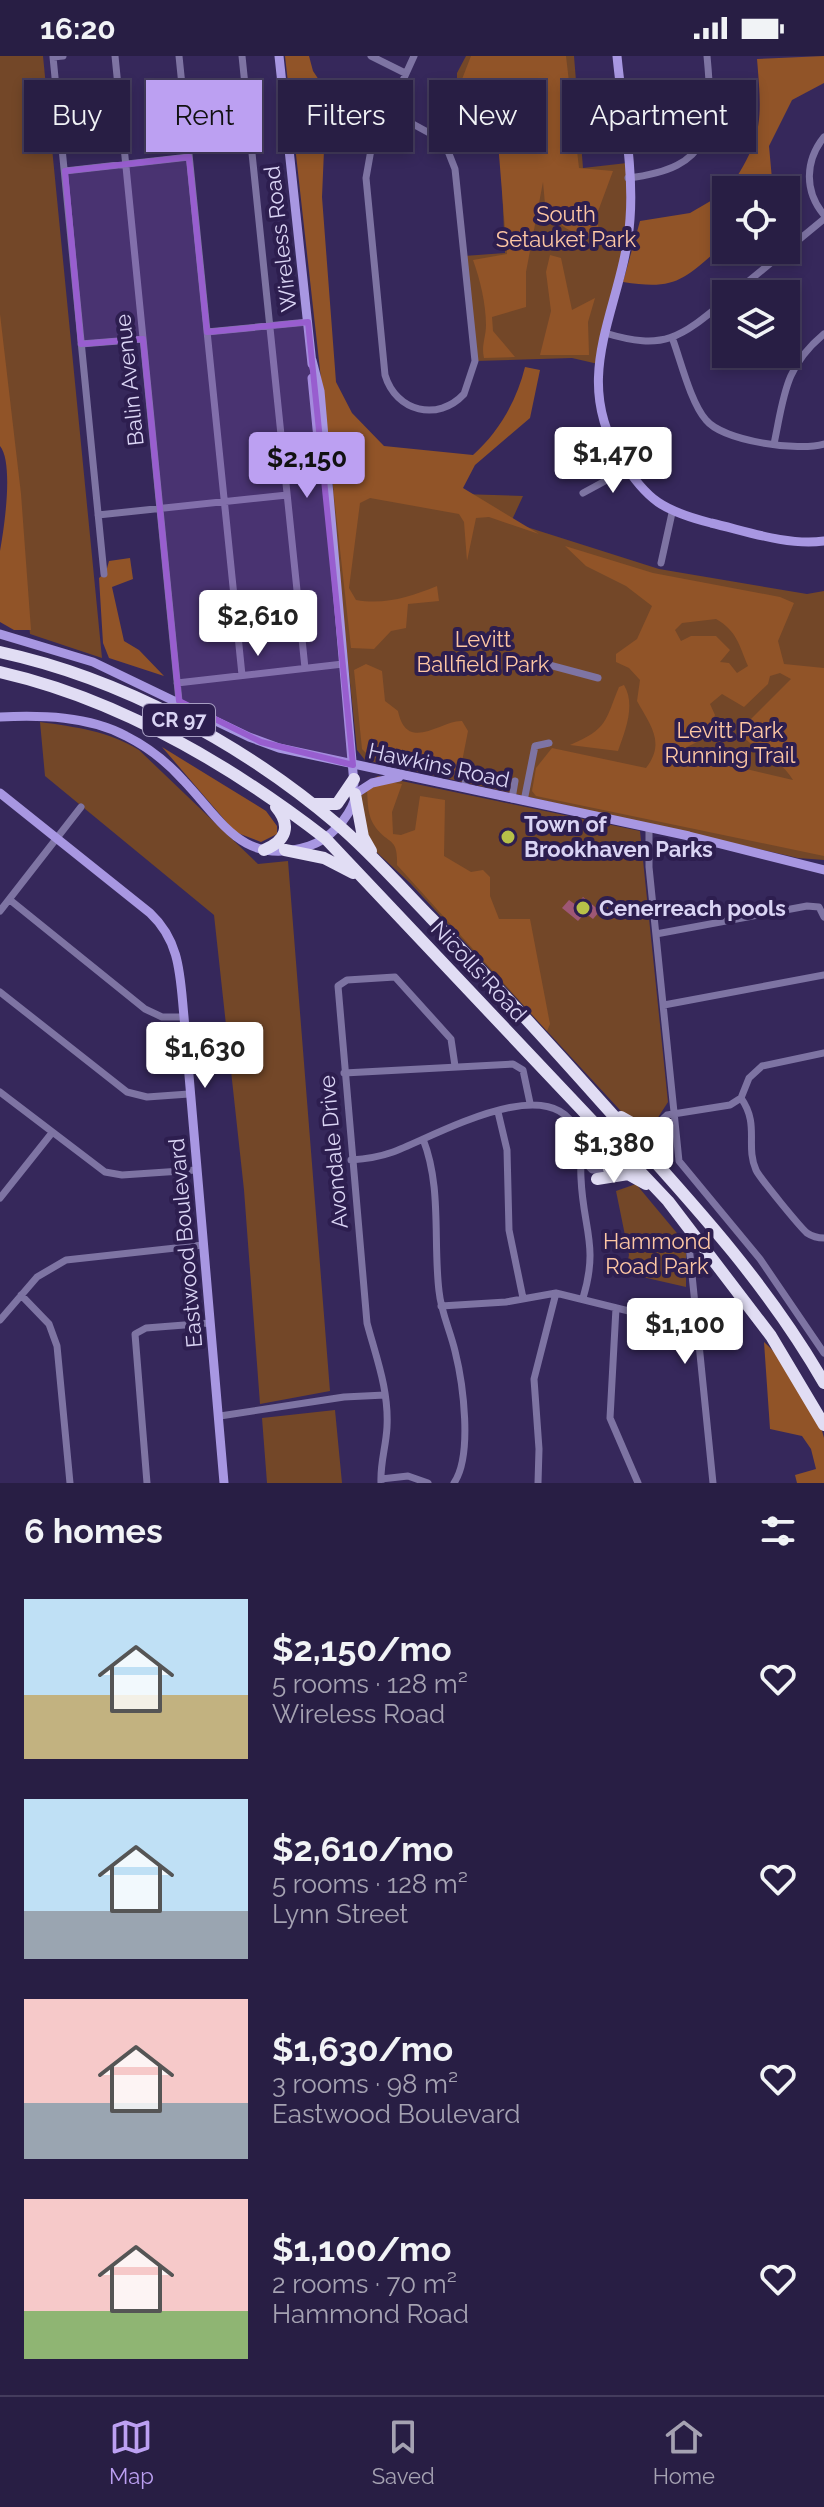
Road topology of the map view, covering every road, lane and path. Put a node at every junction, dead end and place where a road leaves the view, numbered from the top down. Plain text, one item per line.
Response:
1 (63, 56) edge
2 (115, 56) edge
3 (179, 56) edge
4 (242, 56) edge
5 (282, 56) edge
6 (371, 56) edge
7 (414, 56) edge
8 (617, 56) edge
9 (707, 56) edge
10 (53, 57) edge
11 (405, 73) junction
12 (402, 80) edge
13 (389, 111) joint
14 (824, 137) edge
15 (189, 157) junction
16 (125, 164) junction
17 (65, 171) junction
18 (628, 178) junction
19 (824, 217) edge
20 (750, 280) edge
21 (712, 311) edge
22 (308, 322) junction
23 (269, 326) junction
24 (207, 332) junction
25 (605, 333) junction
26 (824, 334) edge
27 (143, 339) junction
28 (673, 340) junction
29 (81, 344) junction
30 (774, 444) junction
31 (824, 444) edge
32 (627, 469) junction
33 (583, 493) dead end
34 (287, 495) junction
35 (224, 502) junction
36 (160, 508) junction
37 (672, 513) junction
38 (98, 515) junction
39 (824, 541) edge
40 (661, 563) dead end
41 (104, 574) dead end
42 (0, 634) edge
43 (0, 652) edge
44 (538, 662) dead end
45 (343, 664) junction
46 (305, 668) junction
47 (0, 672) edge
48 (242, 675) junction
49 (598, 678) dead end
50 (177, 683) junction
51 (179, 701) junction
52 (0, 717) edge
53 (549, 743) dead end
54 (353, 765) junction
55 (468, 770) dead end
56 (409, 777) junction
57 (354, 779) junction
58 (515, 781) dead end
59 (464, 788) junction
60 (0, 793) edge
61 (355, 794) junction
62 (266, 795) junction
63 (512, 799) junction
64 (524, 801) junction
65 (311, 803) junction
66 (81, 807) dead end
67 (339, 825) junction
68 (649, 828) junction
69 (325, 838) junction
70 (57, 839) junction
71 (264, 850) junction
72 (285, 850) junction
73 (376, 861) junction
74 (824, 870) edge
75 (366, 882) junction
76 (10, 900) junction
77 (0, 911) edge
78 (824, 917) edge
79 (656, 934) junction
80 (824, 975) edge
81 (0, 992) edge
82 (664, 1005) junction
83 (184, 1017) junction
84 (824, 1053) edge
85 (455, 1066) junction
86 (344, 1073) junction
87 (0, 1092) edge
88 (189, 1094) junction
89 (741, 1098) junction
90 (530, 1103) junction
91 (603, 1103) junction
92 (498, 1112) junction
93 (674, 1114) junction
94 (658, 1124) junction
95 (602, 1129) junction
96 (51, 1134) junction
97 (423, 1139) junction
98 (638, 1142) junction
99 (626, 1154) junction
100 (580, 1156) junction
101 (351, 1160) junction
102 (609, 1169) junction
103 (196, 1170) junction
104 (670, 1177) junction
105 (597, 1179) junction
106 (581, 1191) junction
107 (664, 1196) junction
108 (0, 1198) edge
109 (824, 1238) edge
110 (203, 1245) junction
111 (689, 1245) dead end
112 (556, 1293) junction
113 (21, 1295) junction
114 (523, 1298) junction
115 (583, 1298) junction
116 (441, 1306) junction
117 (616, 1308) junction
118 (695, 1312) junction
119 (0, 1320) edge
120 (210, 1323) junction
121 (824, 1353) edge
122 (824, 1383) edge
123 (385, 1395) junction
124 (220, 1416) junction
125 (824, 1425) edge
126 (381, 1481) edge
127 (70, 1483) edge
128 (147, 1483) edge
129 (224, 1483) edge
130 (428, 1483) edge
131 (454, 1483) edge
132 (538, 1483) edge
133 (638, 1483) edge
134 (713, 1483) edge

1 - 10 street
2 - 16 street, Balin Avenue
3 - 15 street
4 - 23 street
5 - 22 street, Wireless Road
6 - 11 street
7 - 11 street
8 - 18 street
9 - 18 street
10 - 17 street
11 - 12 street
13 - 13 street
14 - 19 street
15 - 16 street
15 - 24 street
16 - 17 street
16 - 27 street, Balin Avenue
17 - 29 street
18 - 25 street
19 - 20 street
21 - 28 street
22 - 23 street
22 - 45 street, Wireless Road
23 - 24 street
23 - 34 street
24 - 35 street
25 - 28 street
25 - 32 street
26 - 30 street
27 - 29 street
27 - 36 street, Balin Avenue
28 - 30 street
29 - 38 street
30 - 31 street
32 - 33 street
32 - 37 street
34 - 35 street
34 - 46 street
35 - 36 street
35 - 48 street
36 - 38 street
36 - 50 street, Balin Avenue
37 - 39 street
37 - 40 street
38 - 41 street
42 - 51 street
43 - 65 highway, Nicolls Road / CR 97
44 - 49 street
45 - 46 street
45 - 54 street, Wireless Road
46 - 48 street
47 - 62 highway, Nicolls Road / CR 97
48 - 50 street
50 - 51 street, Balin Avenue
51 - 54 street
52 - 71 street
53 - 64 street
54 - 56 street, Hawkins Road
54 - 57 street, Hawkins Road
55 - 59 street
56 - 59 street, Hawkins Road
56 - 61 street
57 - 61 street, Hawkins Road
57 - 65 highway
58 - 63 street
59 - 63 street, Hawkins Road
60 - 70 street, Eastwood Boulevard
61 - 67 street
61 - 73 highway
62 - 69 highway, Nicolls Road / CR 97
62 - 71 highway
63 - 64 street, Hawkins Road
64 - 68 street, Hawkins Road
65 - 67 highway, Nicolls Road / CR 97
66 - 70 street
67 - 69 street
67 - 73 highway, Nicolls Road / CR 97
68 - 74 street, Hawkins Road
68 - 79 street
69 - 72 street
69 - 75 highway, Nicolls Road / CR 97
70 - 76 street
70 - 83 street, Eastwood Boulevard
71 - 72 street
72 - 75 highway
73 - 91 highway, Nicolls Road / CR 97
75 - 95 highway, Nicolls Road / CR 97
76 - 77 street
76 - 83 street
78 - 79 street
79 - 82 street
80 - 82 street
81 - 88 street
82 - 93 street
83 - 88 street, Eastwood Boulevard
84 - 89 street
85 - 86 street
85 - 86 street, Avondale Drive
85 - 90 street
86 - 101 street, Avondale Drive
87 - 96 street
88 - 103 street, Eastwood Boulevard
89 - 93 street
89 - 109 street
90 - 92 street
90 - 100 street
91 - 94 highway
91 - 98 highway, Nicolls Road / CR 97
92 - 97 street
92 - 114 street
93 - 94 street
93 - 121 street
94 - 98 street
94 - 104 highway
95 - 99 highway, Nicolls Road / CR 97
95 - 102 highway
96 - 103 street
96 - 108 street
97 - 101 street
97 - 116 street
98 - 99 street
98 - 104 highway, Nicolls Road / CR 97
99 - 102 street
99 - 107 highway, Nicolls Road / CR 97
100 - 102 street
100 - 106 street
101 - 123 street, Avondale Drive
102 - 105 street
103 - 110 street, Eastwood Boulevard
104 - 122 highway, Nicolls Road / CR 97
105 - 106 street
105 - 107 highway
106 - 115 street
107 - 125 highway, Nicolls Road / CR 97
110 - 113 street
110 - 120 street, Eastwood Boulevard
111 - 118 street
112 - 114 street
112 - 115 street
112 - 132 street
113 - 119 street
113 - 127 street
114 - 116 street
115 - 117 street
116 - 131 street
117 - 118 street
117 - 133 street
118 - 134 street
120 - 124 street, Eastwood Boulevard
120 - 128 street
123 - 124 street
123 - 126 street, Avondale Drive
124 - 129 street, Eastwood Boulevard
126 - 130 street

